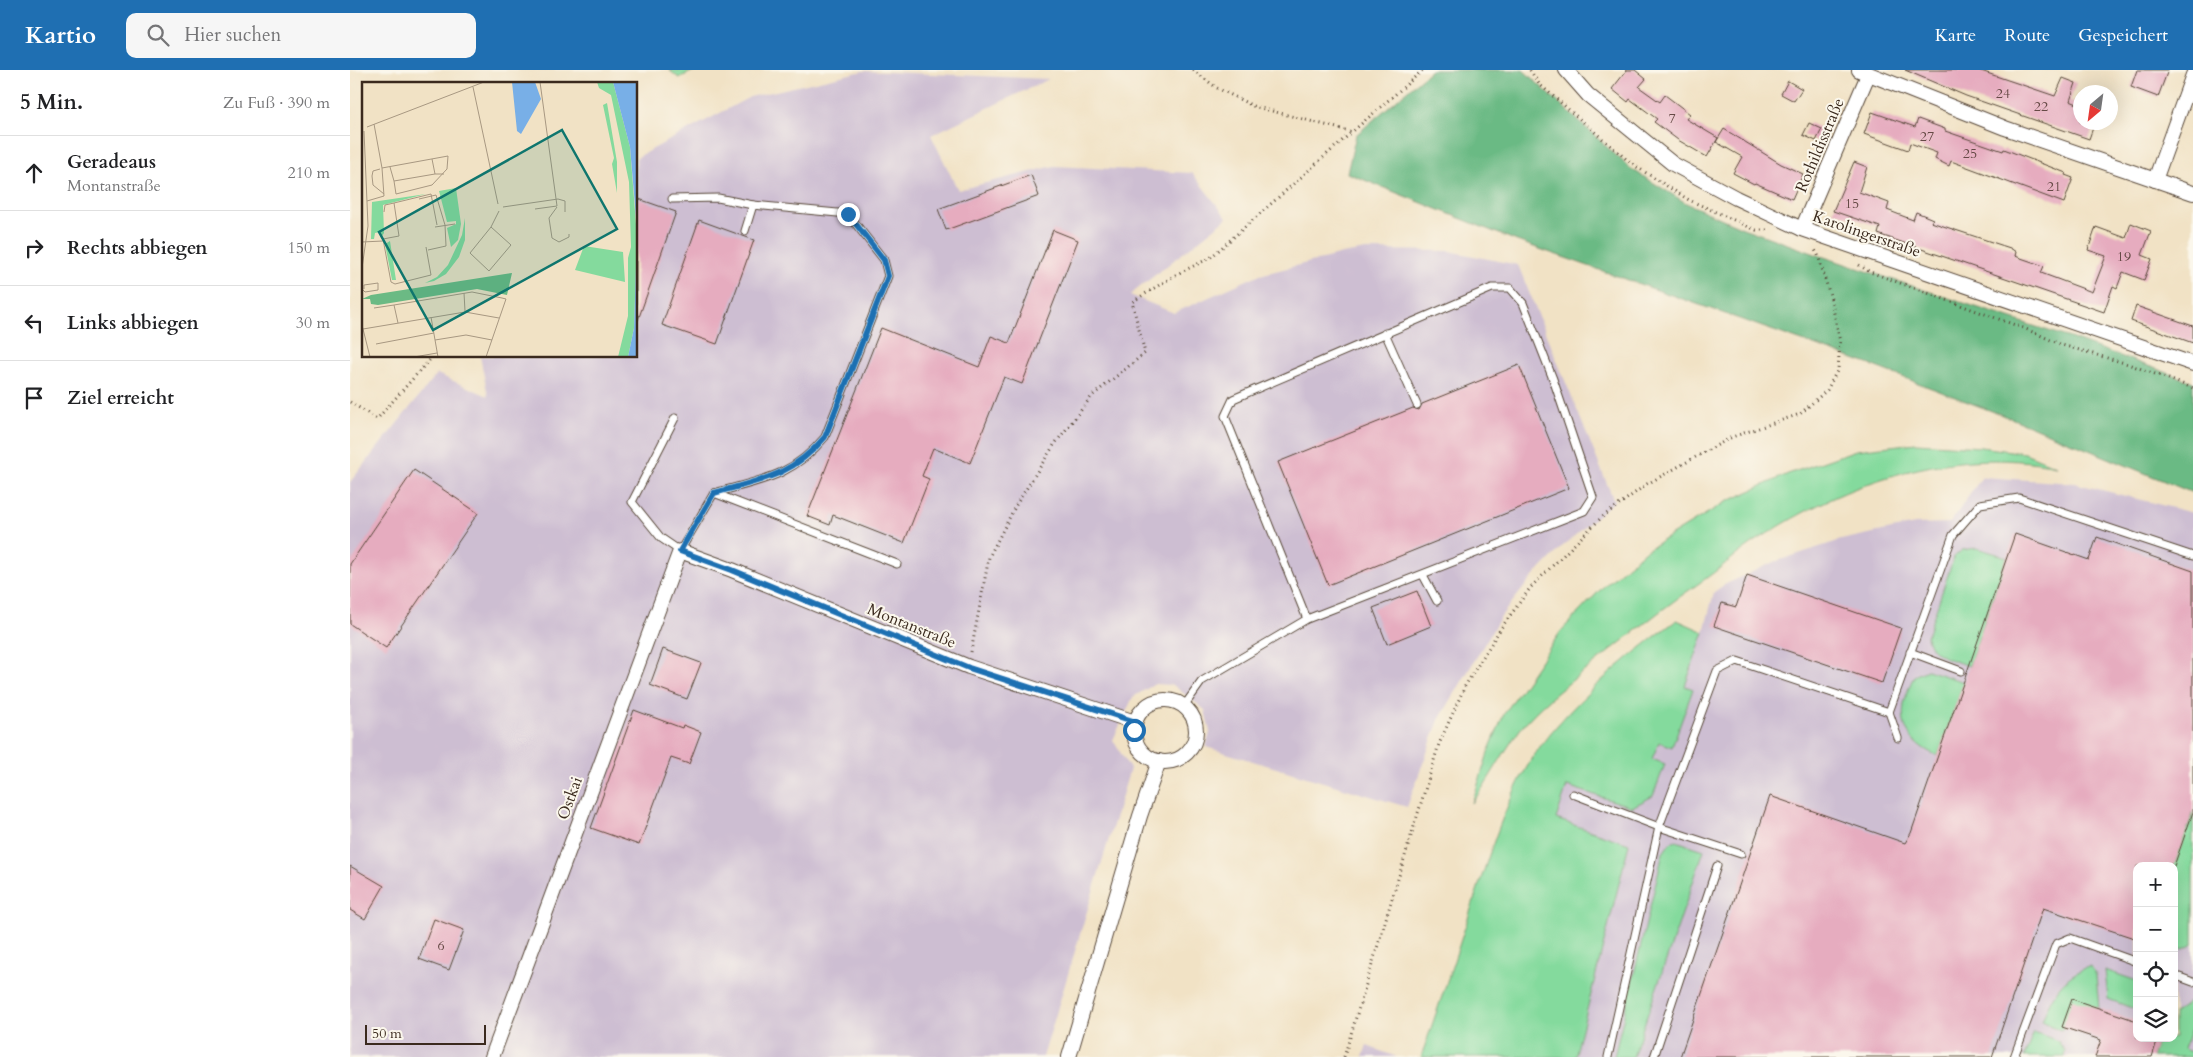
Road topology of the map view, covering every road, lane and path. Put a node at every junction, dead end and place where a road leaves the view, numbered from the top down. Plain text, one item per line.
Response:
1 (1193, 70) edge
2 (1423, 70) edge
3 (1566, 70) edge
4 (1864, 73) edge
5 (2193, 75) edge
6 (1352, 132) junction
7 (2156, 180) junction
8 (2193, 193) edge
9 (672, 199) dead end
10 (753, 205) junction
11 (1802, 229) junction
12 (745, 231) dead end
13 (1385, 333) junction
14 (431, 358) edge
15 (2193, 364) edge
16 (350, 402) edge
17 (1417, 404) dead end
18 (675, 418) dead end
19 (714, 493) junction
20 (680, 551) junction
21 (2193, 556) edge
22 (897, 564) dead end
23 (1424, 574) junction
24 (1436, 600) dead end
25 (1307, 619) junction
26 (1910, 652) junction
27 (969, 668) junction
28 (1961, 671) dead end
29 (1184, 706) junction
30 (1889, 712) junction
31 (1136, 722) junction
32 (1898, 738) dead end
33 (1159, 761) junction
34 (1573, 794) dead end
35 (1659, 827) junction
36 (1740, 854) dead end
37 (1718, 866) dead end
38 (2133, 961) edge
39 (2178, 976) edge
40 (2193, 982) edge
41 (492, 1057) edge
42 (1069, 1057) edge
43 (1344, 1057) edge
44 (1608, 1057) edge
45 (1654, 1057) edge
46 (2014, 1057) edge

1 - 6 path
2 - 6 path
3 - 11 street, Karolingerstraße
4 - 7 street, Rothildisstraße
4 - 11 street, Rothildisstraße
5 - 7 street
6 - 27 path
7 - 8 street, Rothildisstraße
9 - 10 lane
10 - 12 lane
10 - 19 lane
11 - 15 street, Karolingerstraße
11 - 43 path
13 - 17 lane
13 - 23 lane
13 - 25 lane
14 - 16 path
18 - 20 lane
19 - 20 lane
19 - 22 lane
20 - 27 street, Montanstraße
20 - 41 street, Ostkai
21 - 26 lane
23 - 24 lane
23 - 25 lane
25 - 29 lane
26 - 28 lane
26 - 30 lane
27 - 31 street, Montanstraße
29 - 31 street
29 - 33 street
30 - 32 lane
30 - 35 lane
31 - 33 street
33 - 42 street
34 - 35 lane
35 - 36 lane
35 - 44 lane
37 - 45 lane
38 - 46 lane
39 - 40 lane

